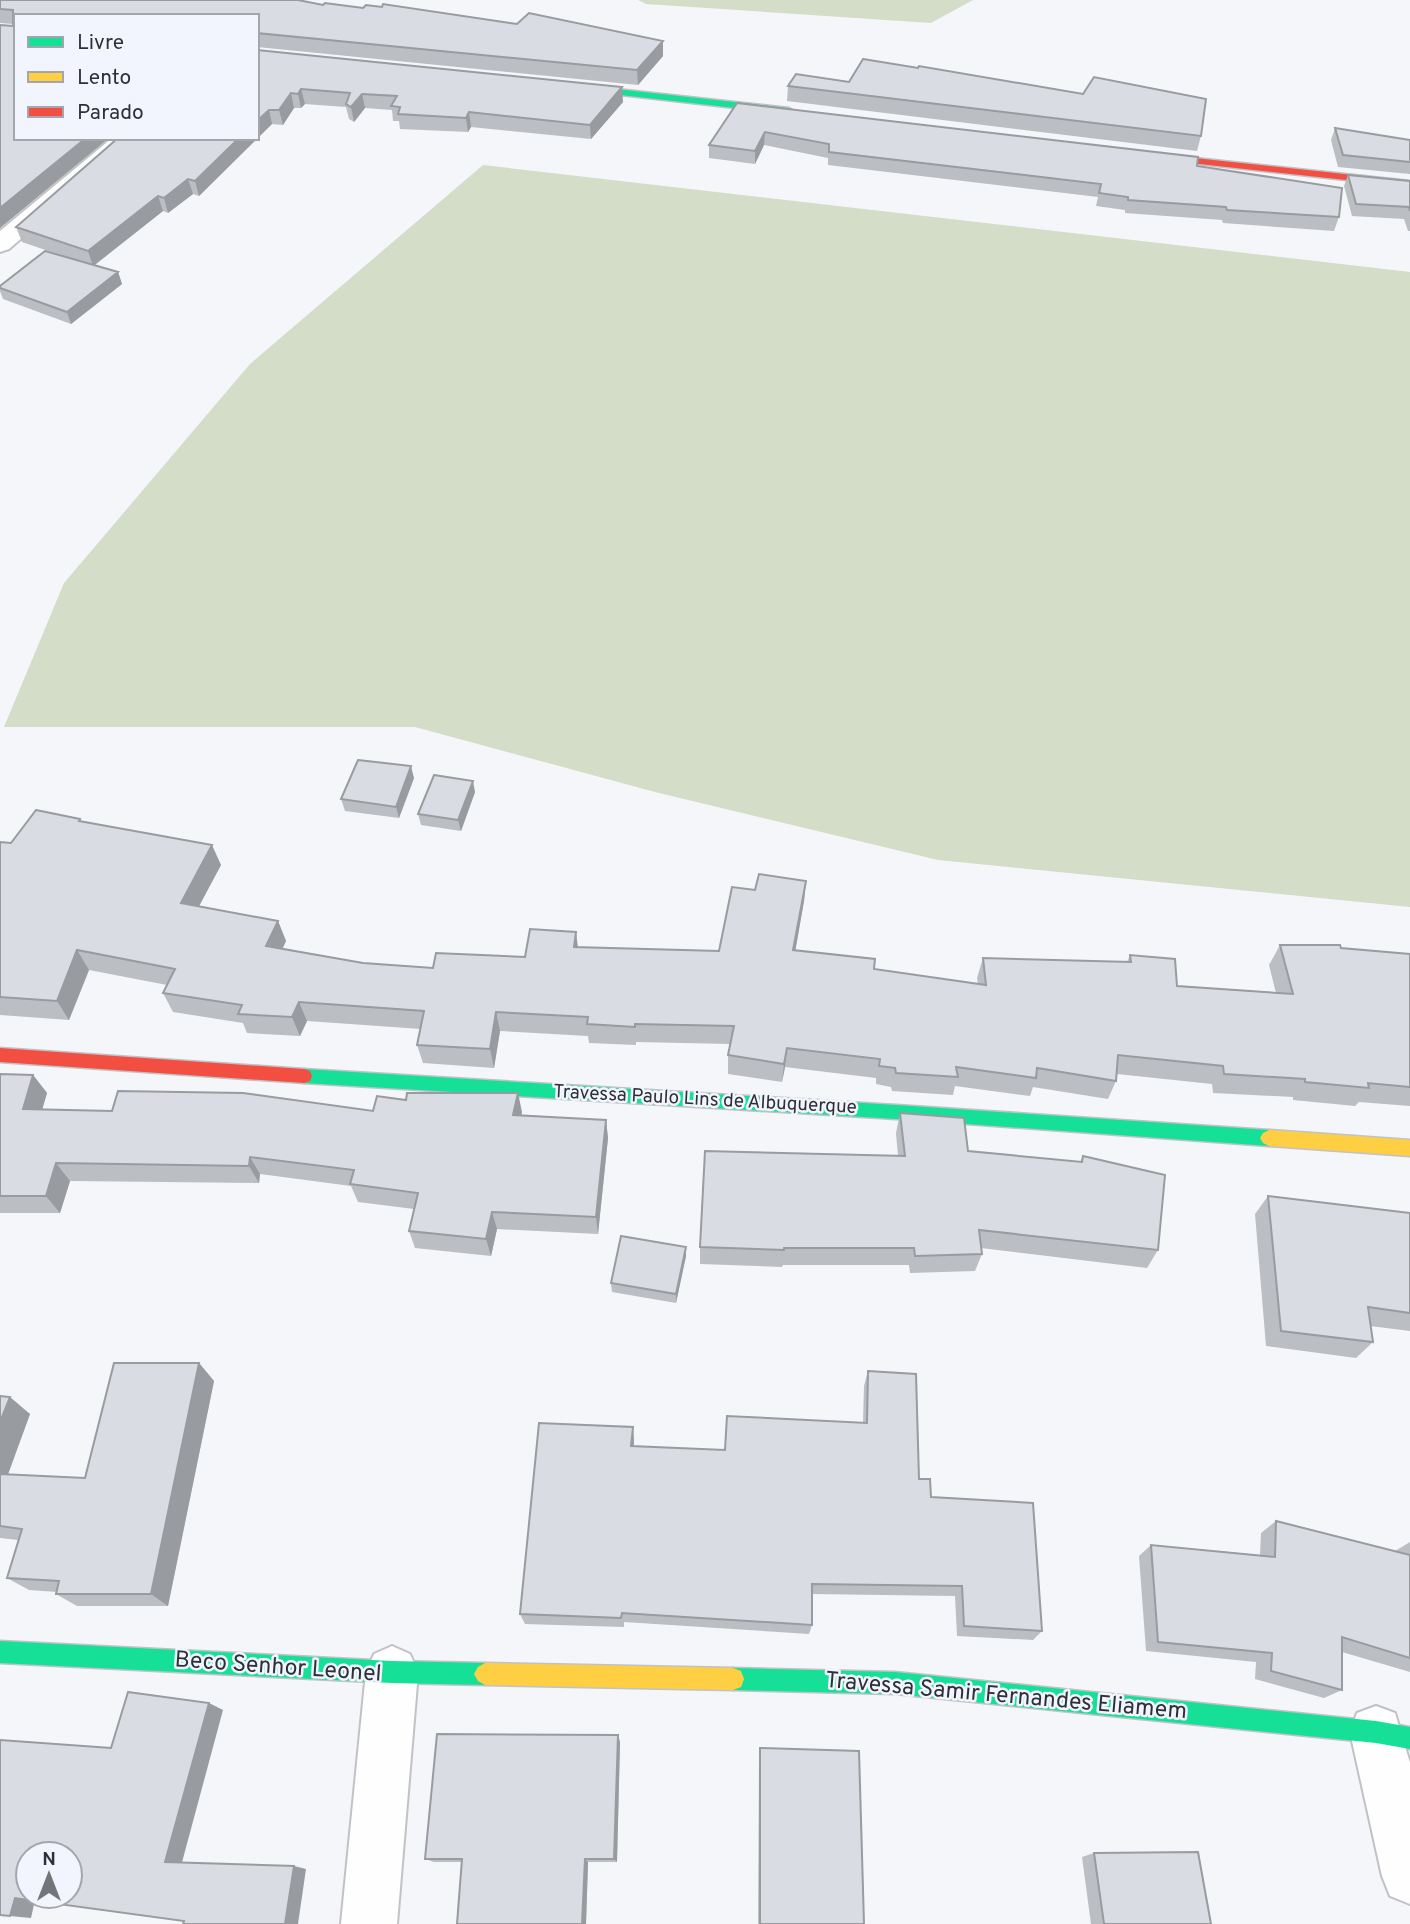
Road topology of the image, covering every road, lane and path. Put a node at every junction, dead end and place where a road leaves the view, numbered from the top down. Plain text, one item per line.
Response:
1 (550, 85) edge
2 (800, 112) edge
3 (124, 140) edge
4 (1129, 153) edge
5 (1410, 184) edge
6 (0, 244) edge
7 (0, 1055) edge
8 (1410, 1149) edge
9 (0, 1652) edge
10 (391, 1672) junction
11 (1393, 1735) edge
12 (1410, 1876) edge
13 (369, 1924) edge

1 - 2 street
3 - 6 street
4 - 5 street
7 - 8 street, Travessa Paulo Lins de Albuquerque
9 - 10 street, Beco Senhor Leonel
10 - 11 street, Travessa Samir Fernandes Eliamem
10 - 13 street, Beco Senhor Leonel
11 - 12 street

